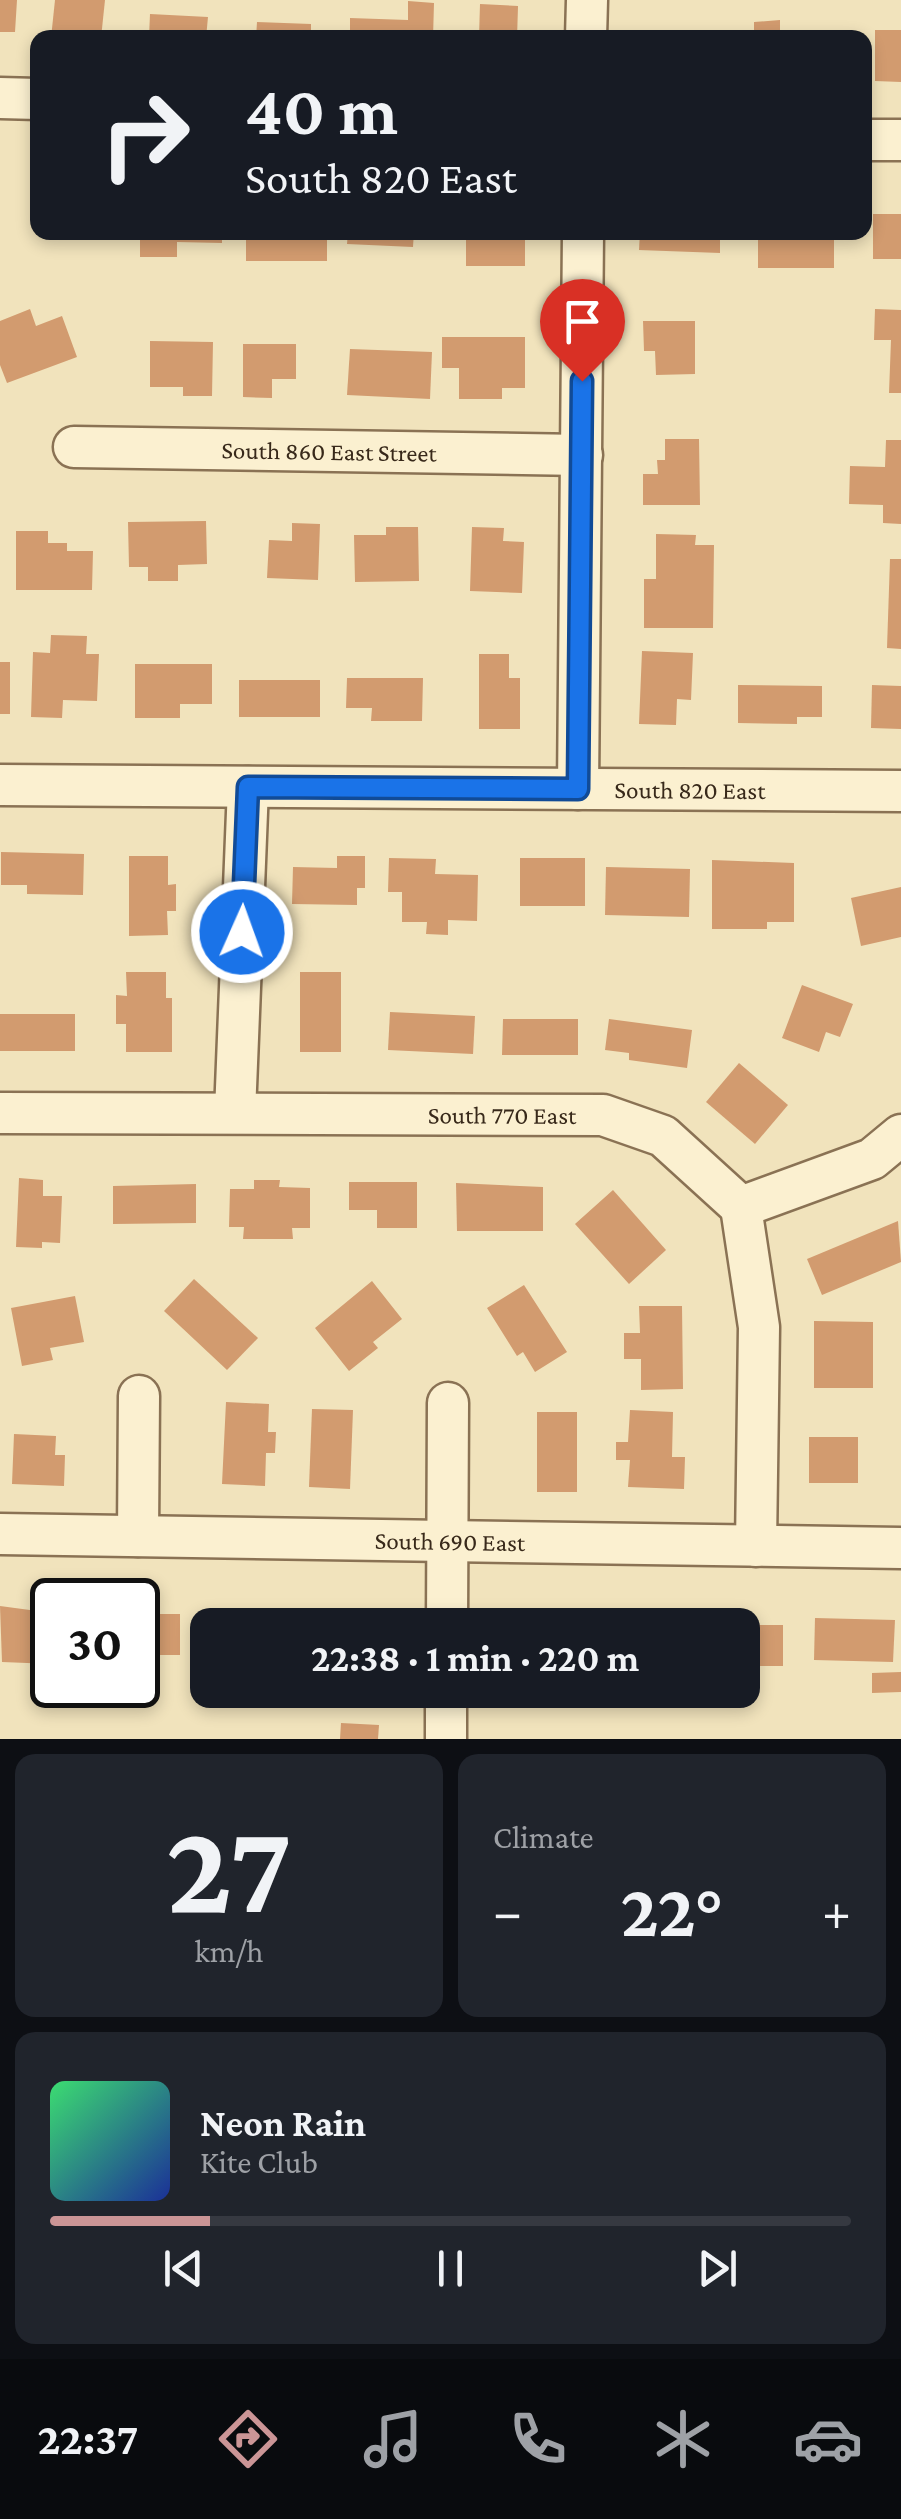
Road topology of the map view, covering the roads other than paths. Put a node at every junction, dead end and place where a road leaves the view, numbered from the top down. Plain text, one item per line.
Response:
1 (587, 0) edge
2 (586, 30) edge
3 (0, 98) edge
4 (30, 99) edge
5 (872, 140) edge
6 (901, 140) edge
7 (584, 240) edge
8 (74, 447) dead end
9 (582, 455) junction
10 (0, 785) edge
11 (248, 787) junction
12 (578, 789) junction
13 (901, 791) edge
14 (0, 1112) edge
15 (235, 1114) junction
16 (901, 1136) edge
17 (741, 1207) junction
18 (138, 1396) dead end
19 (448, 1403) dead end
20 (0, 1534) edge
21 (138, 1536) junction
22 (448, 1541) junction
23 (756, 1546) junction
24 (901, 1548) edge
25 (447, 1608) edge
26 (446, 1708) edge
27 (446, 1739) edge

1 - 2 street
3 - 4 street
5 - 6 street
7 - 9 street
8 - 9 street, South 860 East Street
9 - 12 street
10 - 11 street, South 820 East
11 - 12 street, South 820 East
11 - 15 street
12 - 13 street, South 820 East
14 - 15 street, South 770 East
15 - 17 street, South 770 East
16 - 17 street
17 - 23 street
18 - 21 street
19 - 22 street
20 - 21 street, South 690 East
21 - 22 street, South 690 East
22 - 23 street, South 690 East
22 - 25 street
23 - 24 street, South 690 East
26 - 27 street

